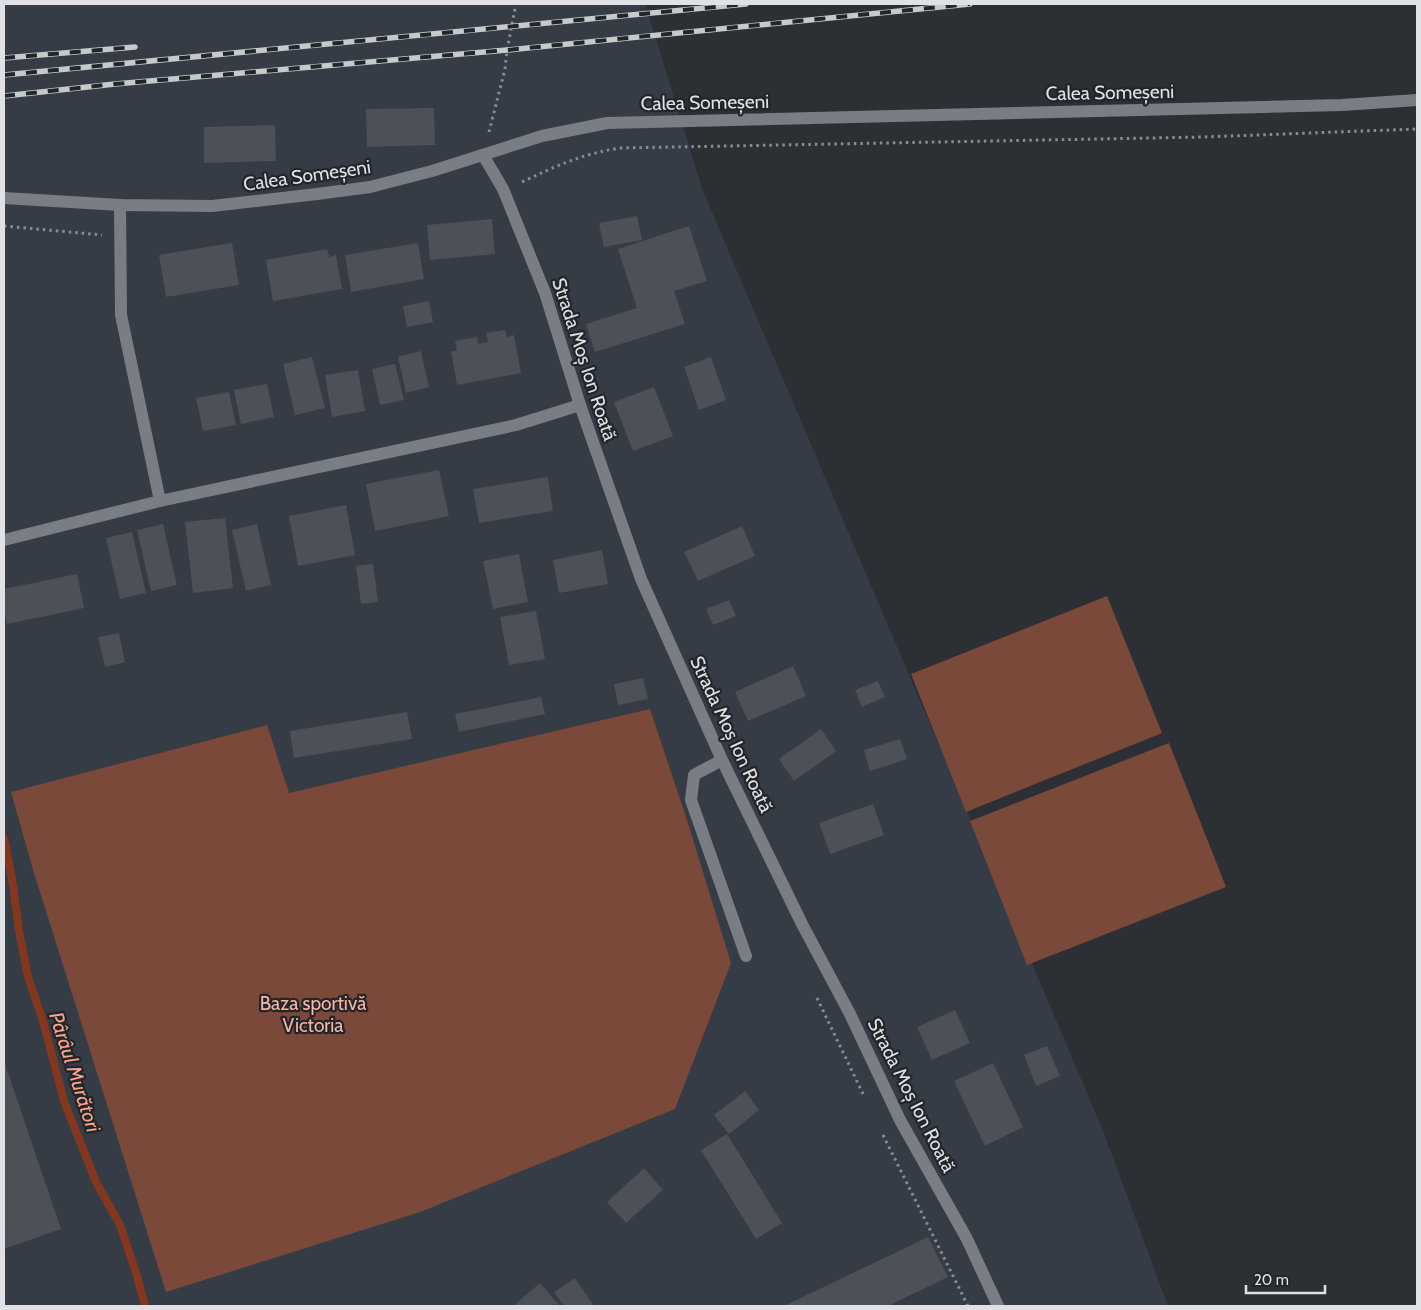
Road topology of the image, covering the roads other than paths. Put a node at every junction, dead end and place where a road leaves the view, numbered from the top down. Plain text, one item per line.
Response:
1 (1417, 100) edge
2 (483, 154) junction
3 (4, 198) edge
4 (120, 205) junction
5 (580, 405) junction
6 (160, 501) junction
7 (4, 540) edge
8 (722, 760) junction
9 (746, 956) dead end
10 (998, 1306) edge

1 - 2 main road, Calea Someșeni
2 - 4 main road, Calea Someșeni
2 - 5 main road, Strada Moș Ion Roată
3 - 4 main road, Calea Someșeni
4 - 6 main road
5 - 6 main road
5 - 8 main road, Strada Moș Ion Roată
6 - 7 main road
8 - 9 main road
8 - 10 main road, Strada Moș Ion Roată

